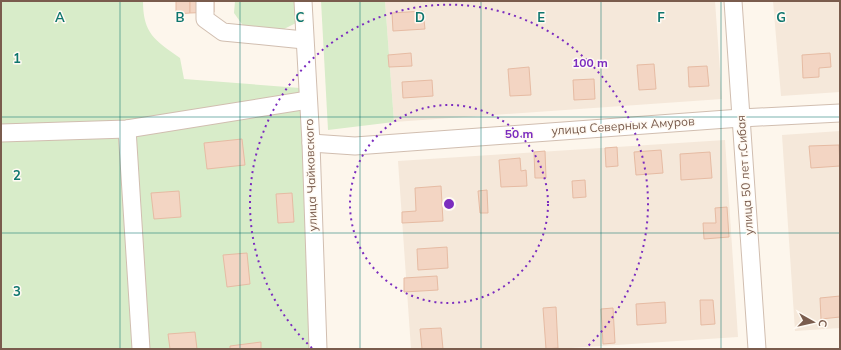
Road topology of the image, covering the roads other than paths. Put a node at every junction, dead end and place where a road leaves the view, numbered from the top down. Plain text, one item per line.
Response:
1 (205, 1) edge
2 (303, 1) edge
3 (733, 1) edge
4 (304, 40) junction
5 (308, 100) junction
6 (840, 113) edge
7 (741, 118) junction
8 (127, 129) junction
9 (1, 133) edge
10 (311, 142) junction
11 (141, 349) edge
12 (318, 349) edge
13 (757, 349) edge

1 - 4 street
2 - 4 street, улица Чайковского
3 - 7 street, улица 50 лет г.Сибая
4 - 5 street, улица Чайковского
5 - 8 street
5 - 10 street, улица Чайковского
6 - 7 street, улица Северных Амуров
7 - 10 street, улица Северных Амуров
7 - 13 street, улица 50 лет г.Сибая
8 - 9 street
8 - 11 street
10 - 12 street, улица Чайковского

